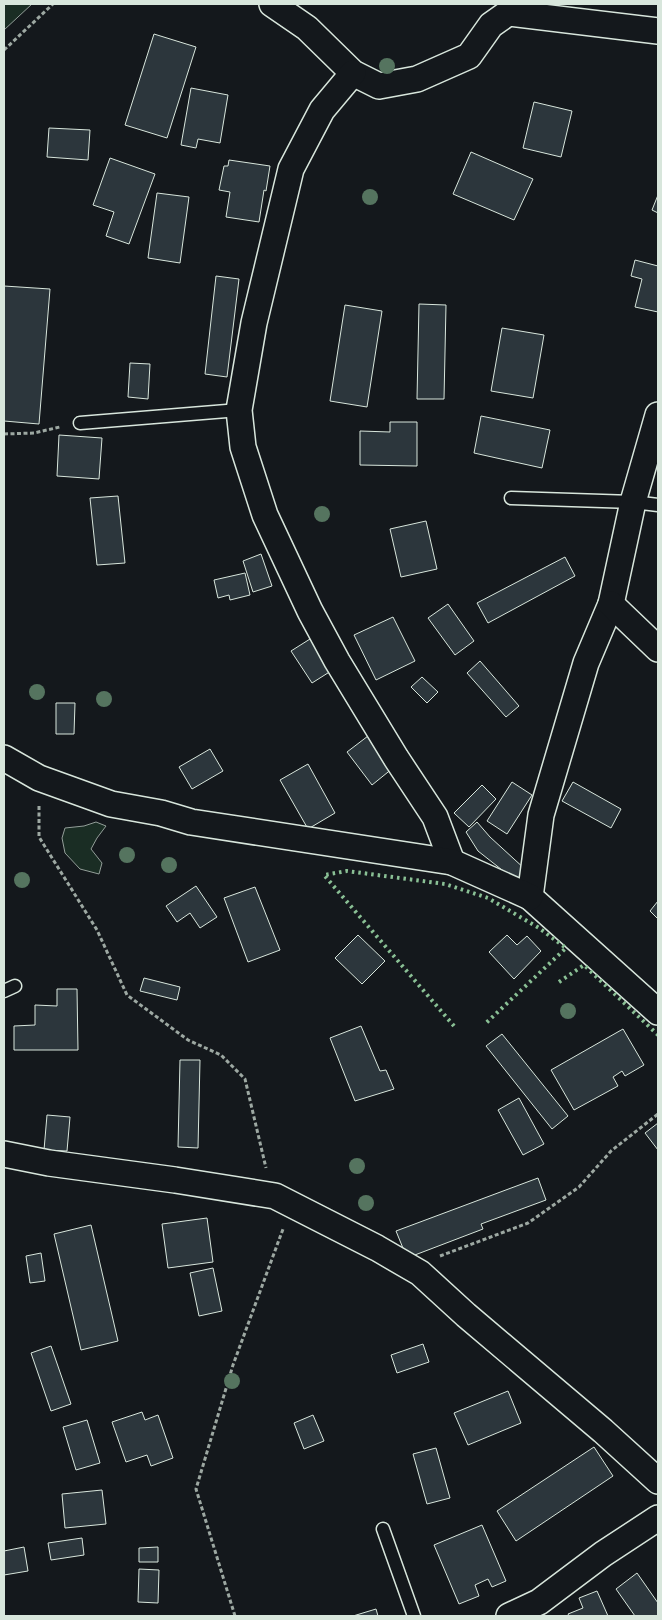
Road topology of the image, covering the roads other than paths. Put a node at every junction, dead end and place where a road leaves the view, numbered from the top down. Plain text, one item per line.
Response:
1 (272, 4) edge
2 (510, 8) edge
3 (658, 31) edge
4 (353, 73) junction
5 (239, 410) junction
6 (658, 415) edge
7 (80, 422) road end
8 (511, 498) dead end
9 (633, 502) junction
10 (658, 505) edge
11 (611, 604) junction
12 (658, 649) edge
13 (4, 758) edge
14 (452, 862) junction
15 (530, 897) junction
16 (658, 1012) edge
17 (4, 1154) edge
18 (658, 1481) edge
19 (658, 1518) edge
20 (383, 1529) dead end
21 (414, 1616) edge
22 (509, 1616) edge

1 - 4 street
2 - 3 street
2 - 4 street
4 - 5 street
5 - 7 lane
5 - 14 street
6 - 9 street
8 - 9 lane
9 - 10 lane
9 - 11 street
11 - 12 street
11 - 15 street
13 - 14 street
14 - 15 street
15 - 16 street
17 - 18 street
19 - 22 street
20 - 21 lane

